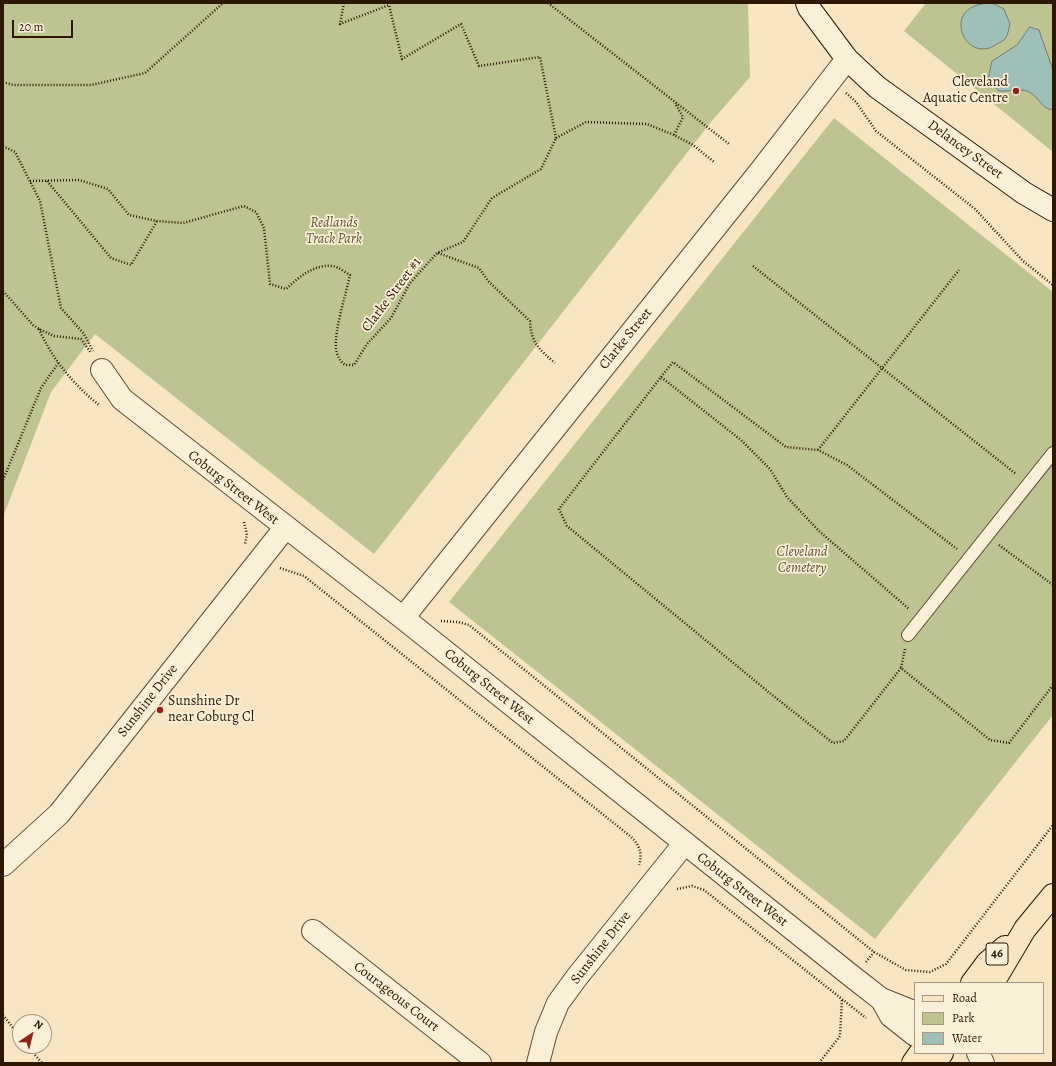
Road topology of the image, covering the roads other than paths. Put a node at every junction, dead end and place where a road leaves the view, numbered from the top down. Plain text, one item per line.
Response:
1 (807, 3) edge
2 (847, 59) junction
3 (1024, 193) junction
4 (1053, 210) edge
5 (1053, 223) edge
6 (102, 370) road end
7 (1053, 453) edge
8 (284, 528) junction
9 (403, 618) junction
10 (908, 635) road end
11 (684, 844) junction
12 (3, 866) edge
13 (1053, 895) edge
14 (1025, 929) junction
15 (313, 931) dead end
16 (973, 982) edge
17 (993, 982) edge
18 (881, 999) junction
19 (914, 1011) edge
20 (914, 1034) edge
21 (919, 1054) edge
22 (941, 1054) edge
23 (978, 1054) edge
24 (480, 1063) edge
25 (538, 1063) edge
26 (913, 1063) edge
27 (934, 1063) edge
28 (983, 1063) edge

1 - 2 street, Delancey Street
2 - 3 street, Delancey Street
2 - 9 street, Clarke Street
3 - 4 street, Delancey Street
3 - 5 street, Delancey Street
6 - 8 street, Coburg Street West
7 - 10 lane
8 - 9 street, Coburg Street West
8 - 12 street, Sunshine Drive
9 - 11 street, Coburg Street West
11 - 18 street, Coburg Street West
11 - 25 street, Sunshine Drive
13 - 14 main road, 46
14 - 16 main road, 46
14 - 17 main road, 46
15 - 24 street, Courageous Court
18 - 19 street, Coburg Street West
18 - 20 street, Coburg Street West
21 - 26 main road
22 - 27 main road
23 - 28 street

